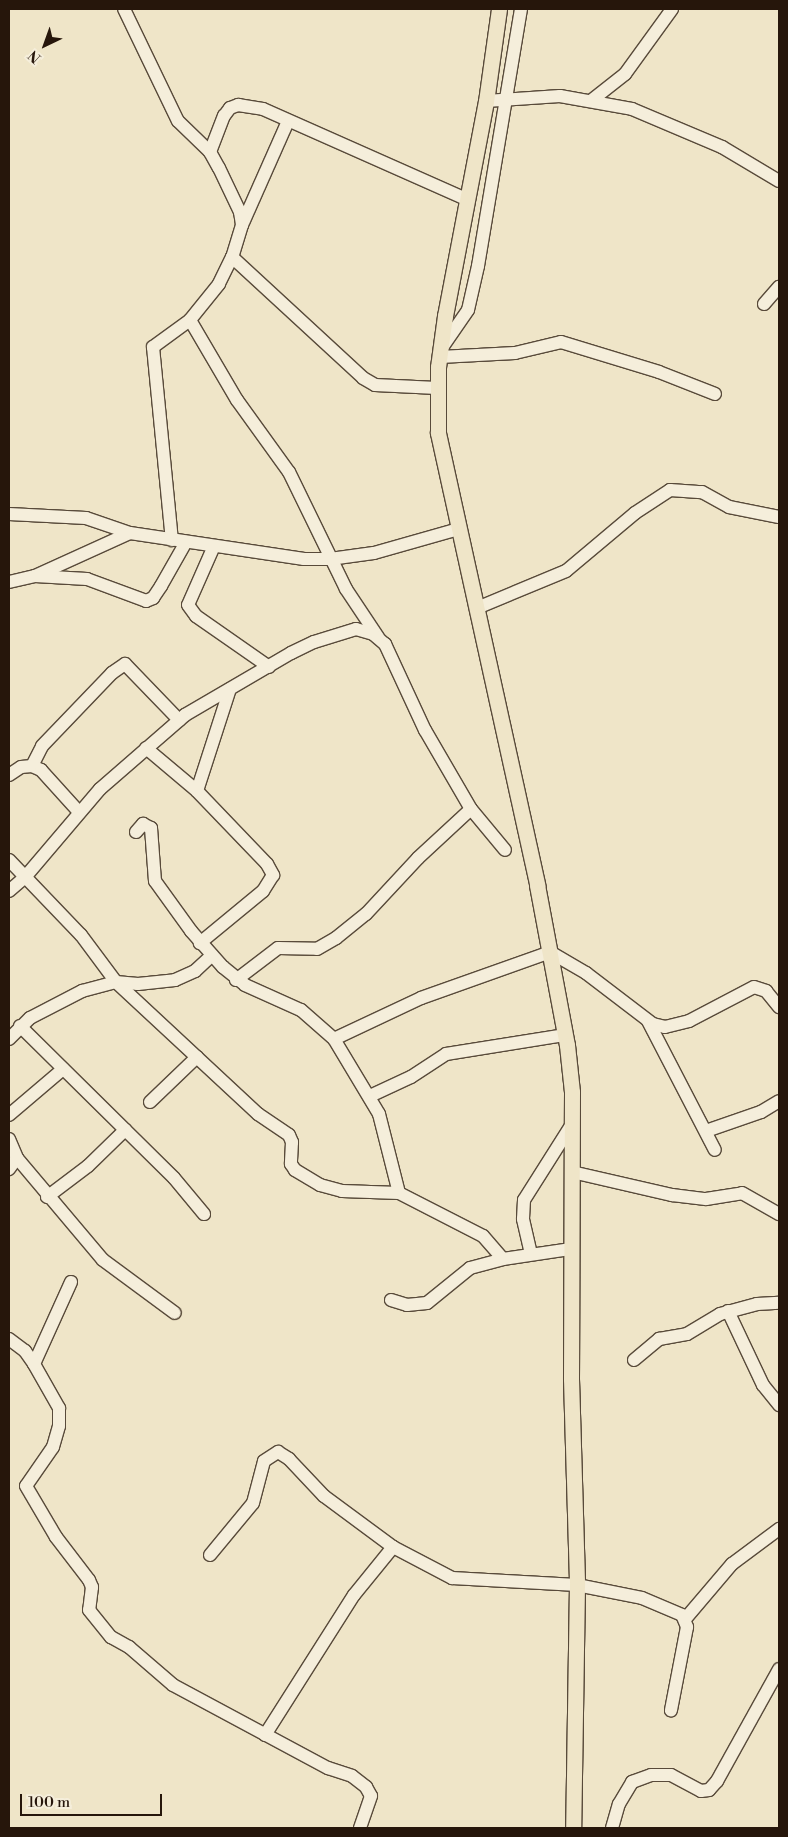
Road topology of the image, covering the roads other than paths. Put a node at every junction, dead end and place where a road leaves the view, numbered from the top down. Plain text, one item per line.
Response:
1 (124, 9) edge
2 (499, 9) edge
3 (521, 9) edge
4 (672, 9) edge
5 (508, 99) junction
6 (592, 100) junction
7 (486, 101) junction
8 (288, 121) junction
9 (210, 152) junction
10 (779, 181) edge
11 (466, 199) junction
12 (242, 225) junction
13 (232, 257) junction
14 (779, 287) edge
15 (764, 304) dead end
16 (190, 320) junction
17 (440, 353) junction
18 (437, 388) junction
19 (715, 394) dead end
20 (9, 514) edge
21 (779, 516) edge
22 (458, 529) junction
23 (130, 533) junction
24 (172, 540) junction
25 (186, 542) junction
26 (214, 546) junction
27 (330, 559) junction
28 (34, 576) junction
29 (9, 582) edge
30 (477, 608) junction
31 (380, 639) junction
32 (269, 668) junction
33 (230, 689) junction
34 (179, 720) junction
35 (146, 748) junction
36 (32, 766) junction
37 (9, 775) edge
38 (197, 791) junction
39 (471, 809) junction
40 (79, 812) junction
41 (136, 832) dead end
42 (505, 850) dead end
43 (9, 860) edge
44 (26, 876) junction
45 (9, 891) edge
46 (200, 943) junction
47 (550, 952) junction
48 (212, 955) junction
49 (236, 980) junction
50 (116, 982) junction
51 (779, 1007) edge
52 (648, 1021) junction
53 (20, 1026) junction
54 (565, 1035) junction
55 (9, 1039) edge
56 (334, 1039) junction
57 (197, 1057) junction
58 (63, 1069) junction
59 (370, 1096) junction
60 (779, 1101) edge
61 (150, 1102) dead end
62 (9, 1115) edge
63 (573, 1124) junction
64 (125, 1130) junction
65 (706, 1132) junction
66 (9, 1138) edge
67 (716, 1150) dead end
68 (17, 1158) junction
69 (9, 1169) edge
70 (572, 1172) junction
71 (399, 1193) junction
72 (47, 1197) junction
73 (204, 1214) dead end
74 (779, 1214) edge
75 (571, 1249) junction
76 (531, 1254) junction
77 (503, 1259) junction
78 (71, 1282) dead end
79 (391, 1300) dead end
80 (779, 1303) edge
81 (728, 1312) junction
82 (175, 1314) dead end
83 (9, 1339) edge
84 (634, 1360) dead end
85 (34, 1364) junction
86 (779, 1405) edge
87 (779, 1529) edge
88 (393, 1547) junction
89 (210, 1555) dead end
90 (577, 1585) junction
91 (686, 1618) junction
92 (779, 1669) edge
93 (671, 1710) dead end
94 (265, 1735) junction
95 (360, 1828) edge
96 (574, 1828) edge
97 (612, 1828) edge

1 - 9 street
2 - 7 main road
3 - 5 street
4 - 6 street
5 - 6 street
5 - 7 street
5 - 17 street
6 - 10 street
7 - 11 main road
8 - 9 street
8 - 11 street
8 - 12 street
9 - 12 street
11 - 17 main road
12 - 13 street
13 - 16 street
13 - 18 street
14 - 15 street
16 - 24 street
16 - 27 street
17 - 18 main road
17 - 19 street
18 - 22 main road
20 - 23 street
21 - 30 street
22 - 27 street
22 - 30 main road
23 - 24 street
23 - 28 street
24 - 25 street
25 - 26 street
25 - 28 street
26 - 27 street
26 - 32 street
27 - 31 street
28 - 29 street
30 - 47 main road
31 - 32 street
31 - 39 street
32 - 33 street
33 - 34 street
33 - 38 street
34 - 35 street
34 - 36 street
35 - 38 street
35 - 40 street
36 - 37 street
36 - 40 street
38 - 46 street
39 - 42 street
39 - 49 street
40 - 44 street
41 - 46 street
43 - 44 street
44 - 45 street
44 - 50 street
46 - 48 street
47 - 52 street
47 - 54 main road
47 - 56 street
48 - 49 street
48 - 50 street
49 - 56 street
50 - 53 street
50 - 57 street
51 - 52 street
52 - 65 street
53 - 55 street
53 - 58 street
54 - 59 street
54 - 63 main road
56 - 59 street
57 - 61 street
57 - 71 street
58 - 62 street
58 - 64 street
59 - 71 street
60 - 65 street
63 - 70 main road
63 - 76 street
64 - 72 street
64 - 73 street
65 - 67 street
66 - 68 street
68 - 69 street
68 - 72 street
70 - 74 street
70 - 75 main road
71 - 77 street
72 - 82 street
75 - 76 street
75 - 90 main road
76 - 77 street
77 - 79 street
78 - 85 street
80 - 81 street
81 - 84 street
81 - 86 street
83 - 85 street
85 - 94 street
87 - 91 street
88 - 89 street
88 - 90 street
88 - 94 street
90 - 91 street
90 - 96 main road
91 - 93 street
92 - 97 street
94 - 95 street

